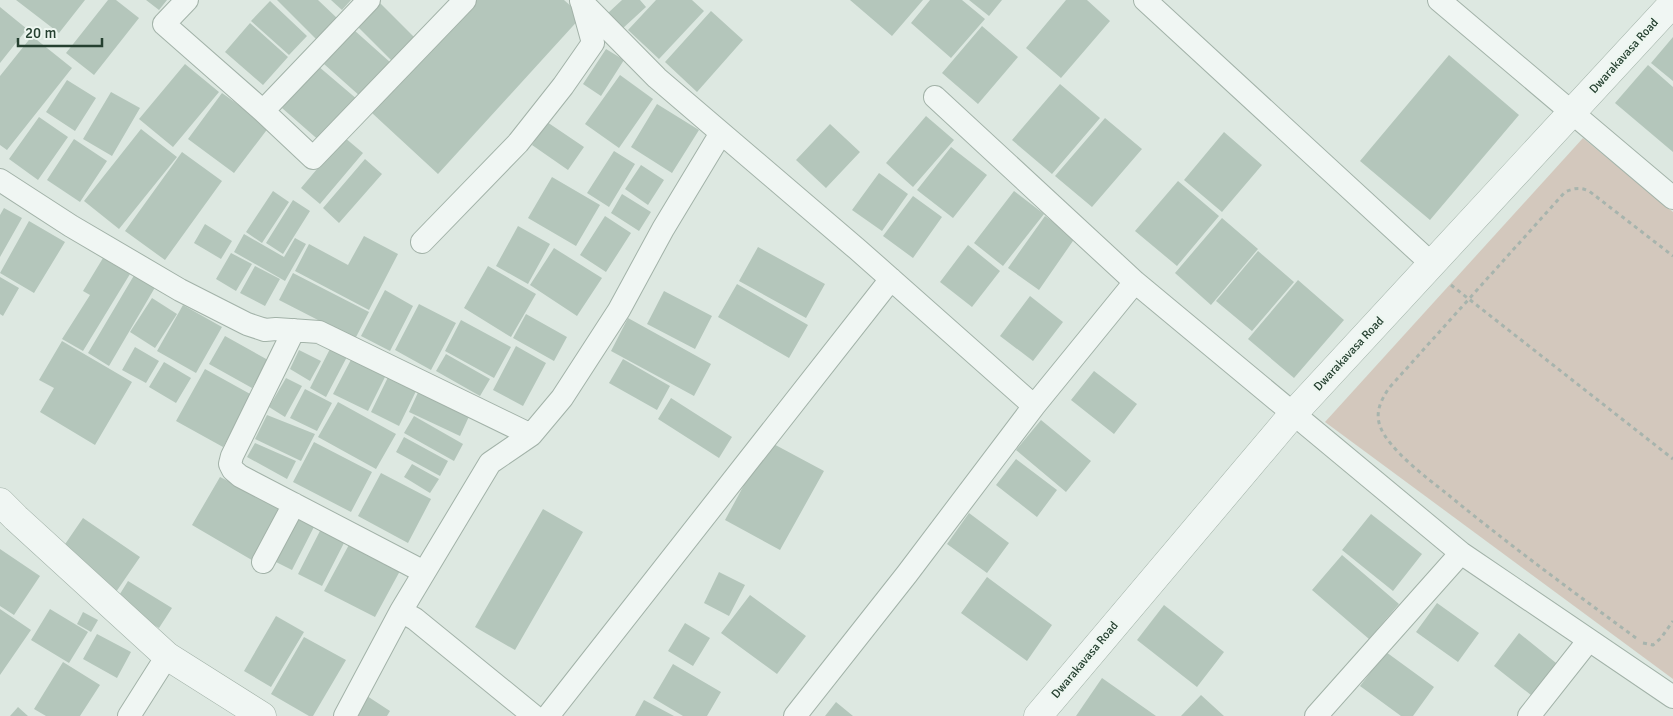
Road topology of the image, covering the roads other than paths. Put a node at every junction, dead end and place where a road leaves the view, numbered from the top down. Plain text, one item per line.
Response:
1 (187, 0) edge
2 (369, 0) edge
3 (465, 0) edge
4 (581, 0) edge
5 (1145, 0) edge
6 (1439, 0) edge
7 (1673, 3) edge
8 (935, 97) dead end
9 (263, 111) junction
10 (1573, 113) junction
11 (721, 133) junction
12 (0, 180) edge
13 (1673, 198) edge
14 (422, 242) dead end
15 (1430, 266) junction
16 (891, 279) junction
17 (1135, 282) junction
18 (294, 330) junction
19 (1034, 406) junction
20 (1293, 414) junction
21 (531, 435) junction
22 (0, 502) edge
23 (294, 504) junction
24 (1461, 553) junction
25 (263, 562) dead end
26 (424, 572) junction
27 (401, 611) junction
28 (1589, 640) junction
29 (167, 656) junction
30 (1673, 697) edge
31 (129, 716) edge
32 (262, 716) edge
33 (345, 716) edge
34 (534, 716) edge
35 (548, 716) edge
36 (794, 716) edge
37 (1038, 716) edge
38 (1316, 716) edge
39 (1529, 716) edge

1 - 9 street
2 - 9 street
3 - 9 street
4 - 11 street
4 - 14 street
5 - 15 street
6 - 10 street
7 - 10 street, Dwarakavasa Road
8 - 17 street
10 - 13 street
10 - 15 street, Dwarakavasa Road
11 - 16 street
11 - 21 street
12 - 18 street
15 - 20 street, Dwarakavasa Road
16 - 19 street
16 - 35 street
17 - 19 street
17 - 20 street
18 - 21 street
18 - 23 street
19 - 36 street
20 - 24 street
20 - 37 street, Dwarakavasa Road
21 - 26 street
22 - 29 street
23 - 25 street
23 - 26 street
24 - 28 street
24 - 38 street
26 - 27 street
27 - 33 street
27 - 34 street
28 - 30 street
28 - 39 street
29 - 31 street
29 - 32 street

